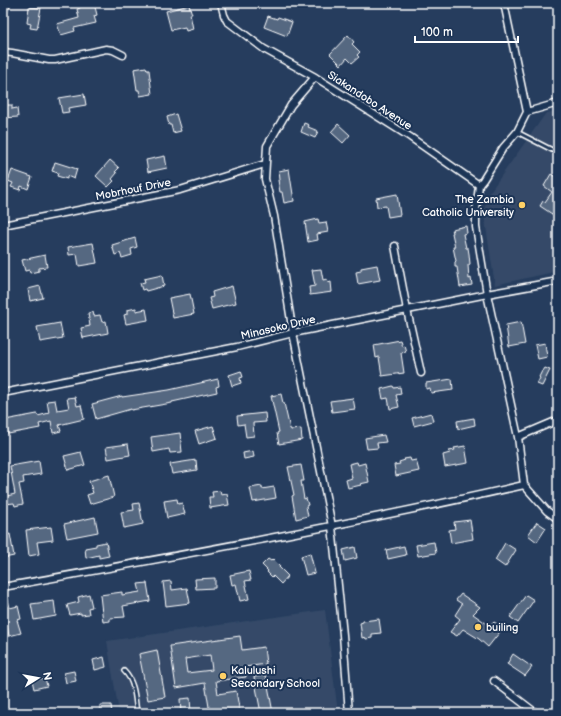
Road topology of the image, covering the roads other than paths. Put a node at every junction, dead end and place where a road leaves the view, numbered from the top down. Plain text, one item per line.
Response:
1 (6, 3) edge
2 (221, 3) edge
3 (504, 3) edge
4 (3, 12) edge
5 (3, 52) edge
6 (123, 55) dead end
7 (315, 76) junction
8 (558, 103) edge
9 (527, 112) junction
10 (517, 132) junction
11 (558, 153) edge
12 (265, 164) junction
13 (479, 185) junction
14 (3, 225) edge
15 (395, 246) dead end
16 (558, 281) edge
17 (487, 294) junction
18 (407, 310) junction
19 (293, 333) junction
20 (421, 373) dead end
21 (3, 393) edge
22 (558, 420) edge
23 (518, 437) junction
24 (524, 485) junction
25 (558, 520) edge
26 (332, 526) junction
27 (3, 587) edge
28 (124, 671) dead end
29 (494, 681) dead end
30 (138, 713) edge
31 (349, 713) edge
32 (536, 713) edge

1 - 4 street
2 - 7 street
3 - 9 street
5 - 6 street
7 - 12 street, Siakandobo Avenue
7 - 13 street, Siakandobo Avenue
8 - 9 street
9 - 10 street
10 - 11 lane
10 - 13 street
12 - 14 street, Mobrhouf Drive
12 - 19 street, Siakandobo Avenue
13 - 17 street
15 - 18 street
16 - 17 street, Minasoko Drive
17 - 18 street, Minasoko Drive
17 - 23 street
18 - 19 street, Minasoko Drive
18 - 20 street
19 - 21 street, Minasoko Drive
19 - 26 street, Siakandobo Avenue
22 - 23 street
23 - 24 street
24 - 25 street
24 - 26 street
26 - 27 street
26 - 31 street, Siakandobo Avenue
28 - 30 lane
29 - 32 street

